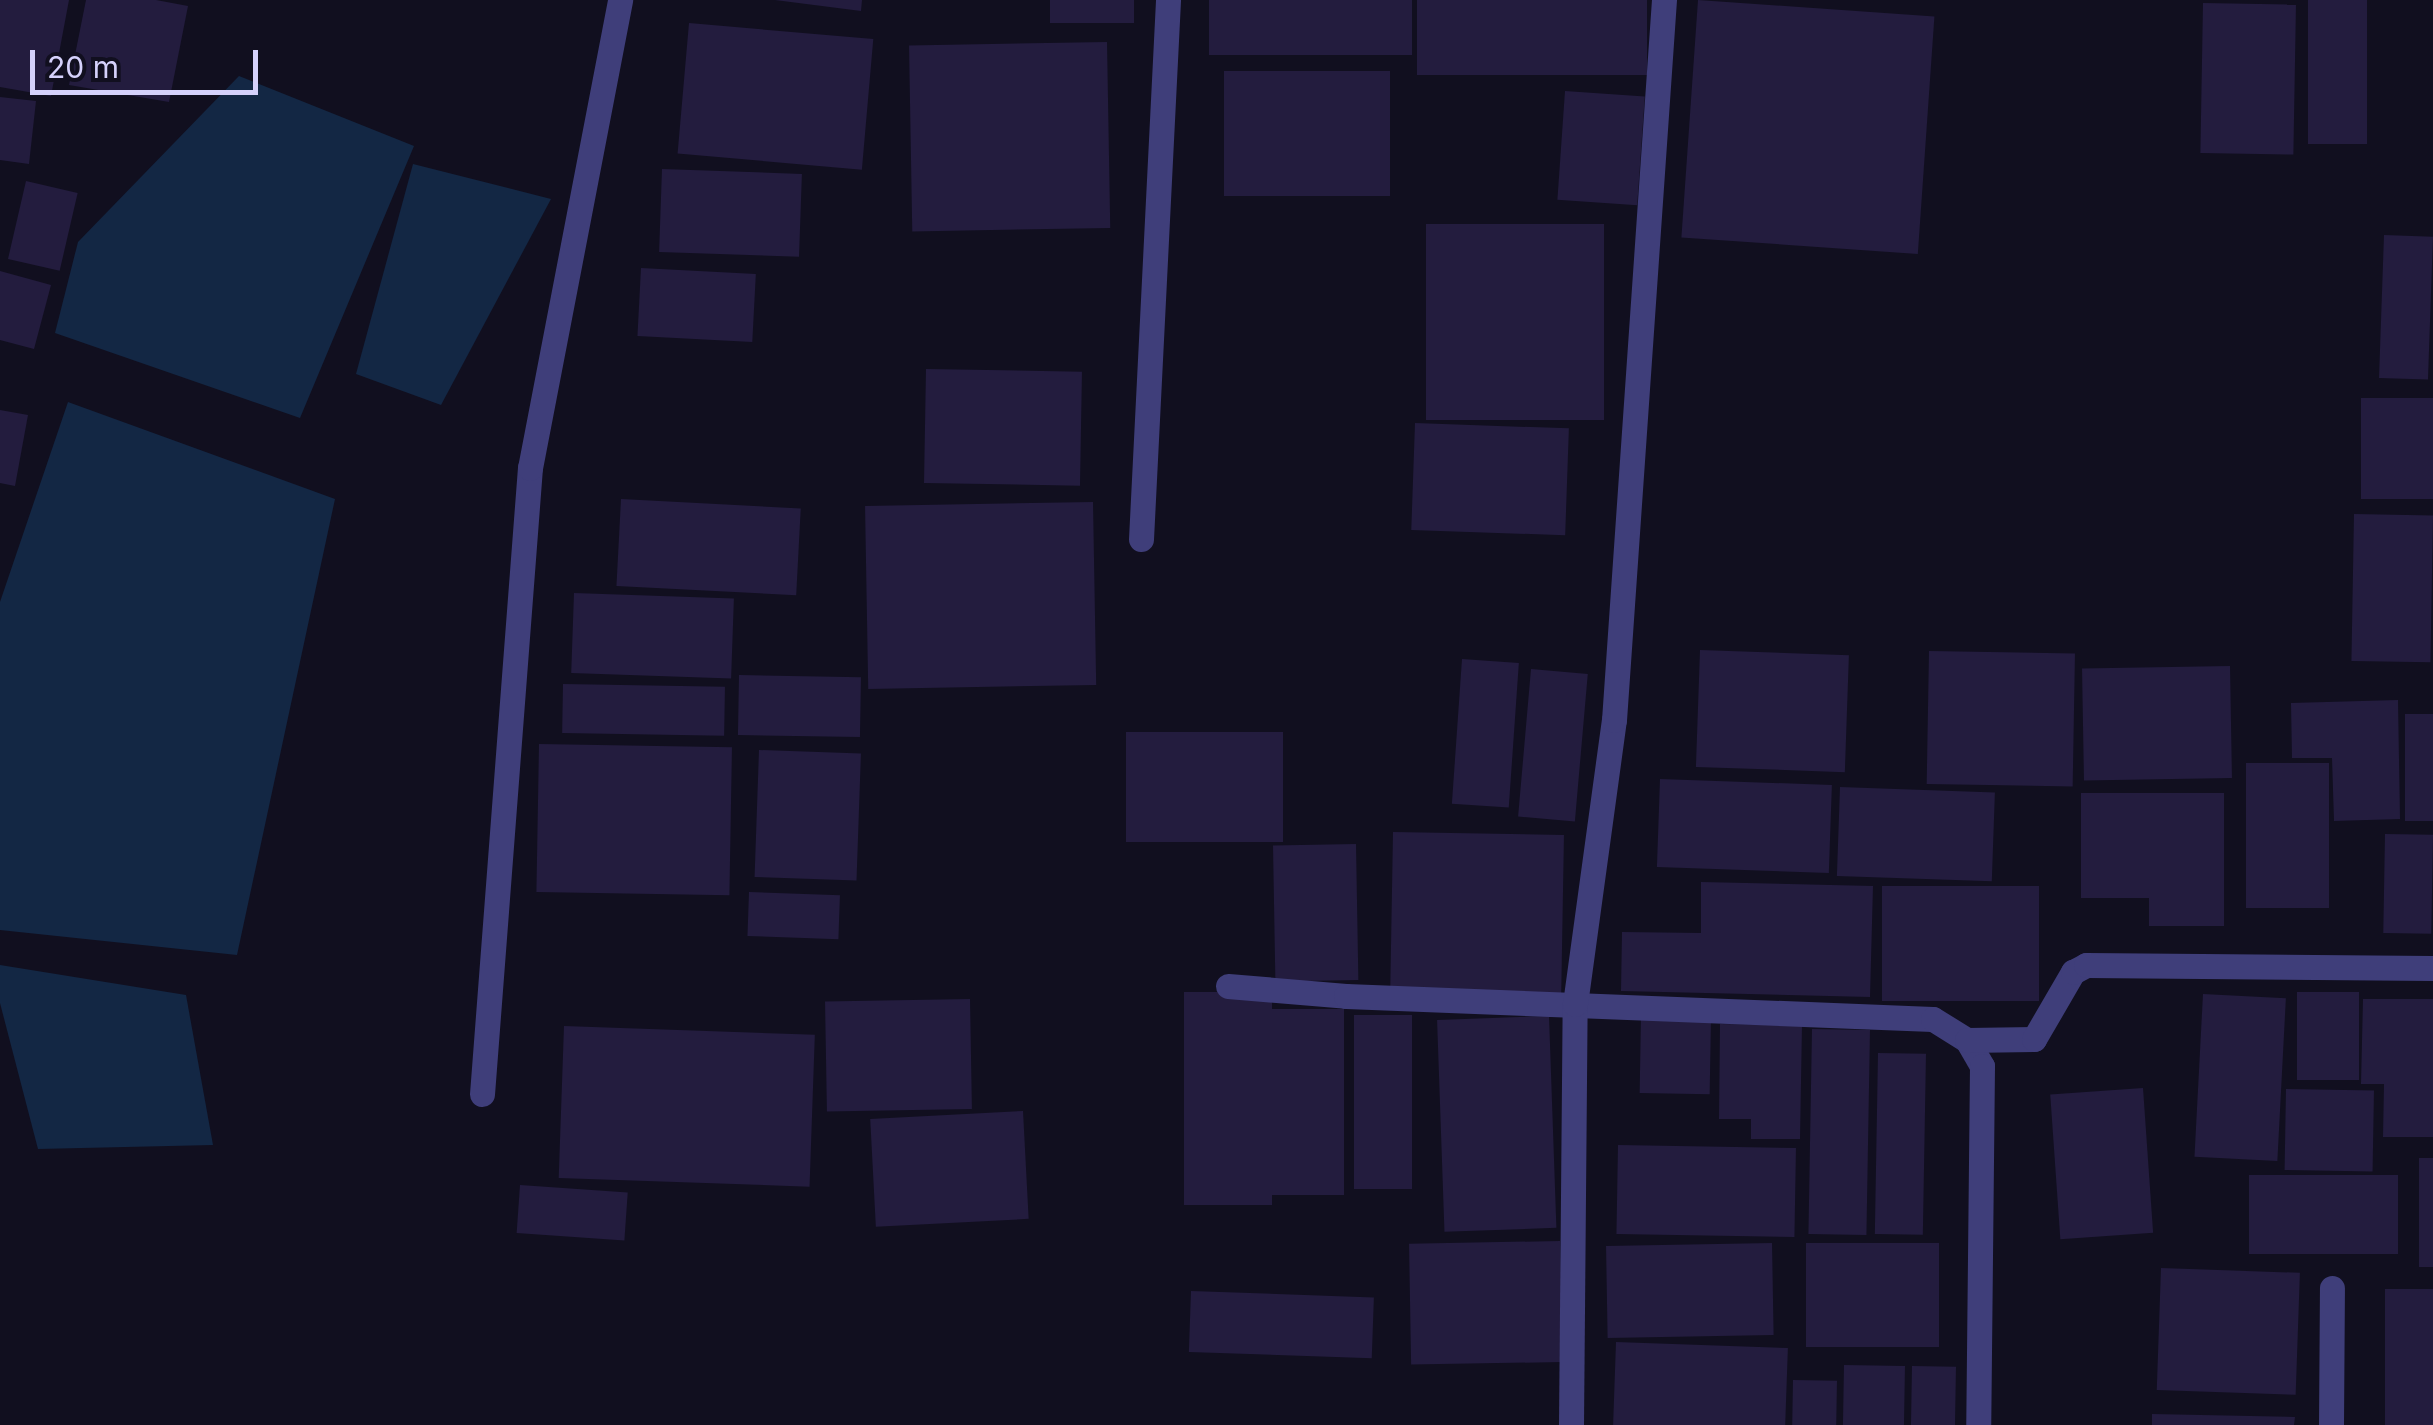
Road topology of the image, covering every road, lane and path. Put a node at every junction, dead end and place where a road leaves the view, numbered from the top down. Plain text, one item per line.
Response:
1 (620, 0) edge
2 (1168, 0) edge
3 (1664, 0) edge
4 (1141, 539) dead end
5 (2433, 968) edge
6 (1228, 986) dead end
7 (1576, 1004) junction
8 (1967, 1040) junction
9 (482, 1094) dead end
10 (2332, 1288) dead end
11 (1571, 1425) edge
12 (1978, 1425) edge
13 (2330, 1425) edge

1 - 9 street
2 - 4 street
3 - 7 street
5 - 8 street
6 - 7 street
7 - 8 street
7 - 11 street
8 - 12 street
10 - 13 street

